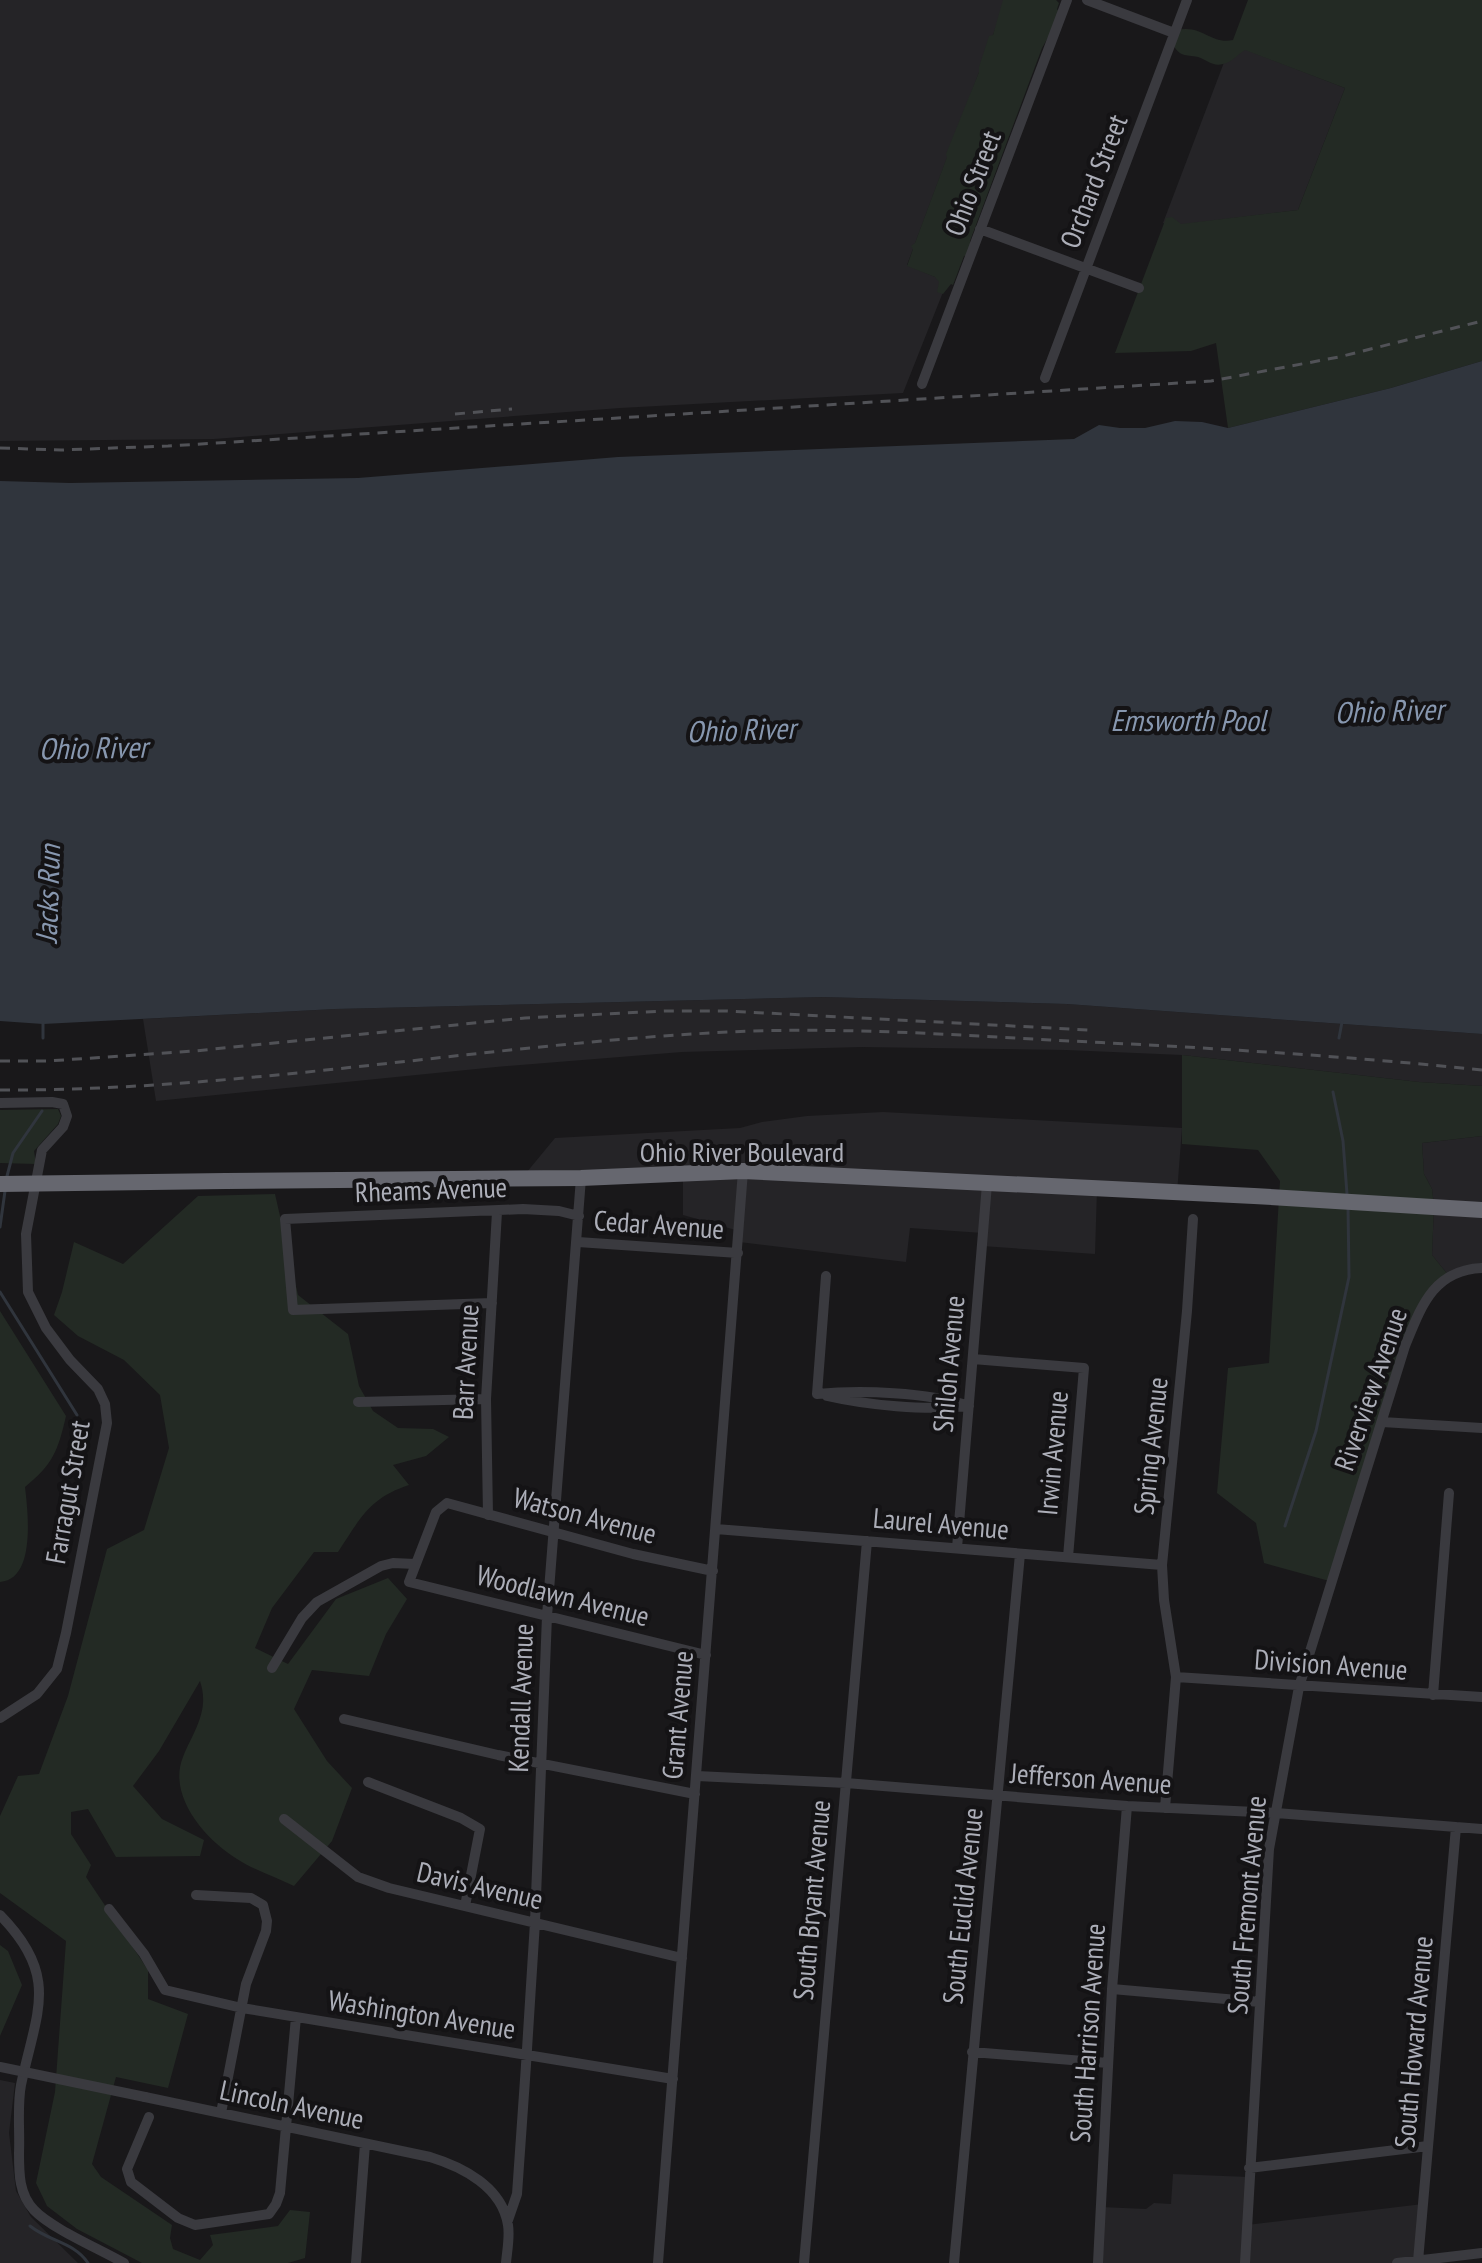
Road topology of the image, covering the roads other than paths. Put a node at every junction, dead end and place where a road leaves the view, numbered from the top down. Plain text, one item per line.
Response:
1 (1067, 0) edge
2 (1087, 0) edge
3 (1187, 0) edge
4 (1174, 33) junction
5 (980, 229) junction
6 (1085, 268) junction
7 (1139, 288) dead end
8 (1045, 378) dead end
9 (922, 384) dead end
10 (0, 1103) edge
11 (743, 1171) junction
12 (581, 1178) junction
13 (0, 1184) edge
14 (987, 1184) junction
15 (1482, 1210) edge
16 (497, 1212) junction
17 (579, 1216) junction
18 (1193, 1219) dead end
19 (578, 1242) junction
20 (738, 1253) junction
21 (1482, 1268) edge
22 (826, 1276) dead end
23 (492, 1303) junction
24 (973, 1359) junction
25 (486, 1399) junction
26 (358, 1402) dead end
27 (969, 1406) junction
28 (1382, 1422) junction
29 (1482, 1428) edge
30 (1449, 1493) dead end
31 (488, 1515) junction
32 (716, 1529) junction
33 (555, 1533) junction
34 (867, 1541) junction
35 (957, 1548) junction
36 (1020, 1554) junction
37 (1068, 1557) junction
38 (1340, 1558) joint
39 (415, 1564) junction
40 (1162, 1565) junction
41 (713, 1571) junction
42 (547, 1616) junction
43 (706, 1655) junction
44 (272, 1668) dead end
45 (1176, 1677) junction
46 (1299, 1687) junction
47 (1433, 1695) junction
48 (1482, 1697) edge
49 (0, 1718) edge
50 (344, 1719) dead end
51 (541, 1763) junction
52 (697, 1776) junction
53 (368, 1782) dead end
54 (846, 1783) junction
55 (695, 1794) junction
56 (997, 1795) junction
57 (1127, 1806) junction
58 (1165, 1808) junction
59 (1276, 1813) junction
60 (284, 1819) dead end
61 (1456, 1827) junction
62 (1482, 1829) edge
63 (196, 1895) dead end
64 (465, 1906) junction
65 (109, 1909) dead end
66 (0, 1915) edge
67 (535, 1922) junction
68 (682, 1958) junction
69 (1112, 1989) junction
70 (1260, 2002) junction
71 (242, 2008) junction
72 (296, 2017) junction
73 (972, 2052) junction
74 (527, 2055) junction
75 (1108, 2063) junction
76 (0, 2067) edge
77 (673, 2079) junction
78 (221, 2113) junction
79 (149, 2117) dead end
80 (287, 2127) junction
81 (365, 2144) junction
82 (1428, 2146) junction
83 (1249, 2168) junction
84 (508, 2220) junction
85 (1482, 2253) edge
86 (1418, 2261) junction
87 (124, 2263) edge
88 (356, 2263) edge
89 (506, 2263) edge
90 (658, 2263) edge
91 (804, 2263) edge
92 (954, 2263) edge
93 (1098, 2263) edge
94 (1245, 2263) edge
95 (1397, 2263) edge

1 - 5 street, Ohio Street
2 - 4 street
3 - 4 street, Orchard Street
4 - 6 street, Orchard Street
5 - 6 street
5 - 9 street, Ohio Street
6 - 7 street
6 - 8 street, Orchard Street
10 - 49 street, Farragut Street
11 - 12 highway, Ohio River Boulevard
11 - 14 highway, Ohio River Boulevard
11 - 20 street, Grant Avenue
12 - 13 highway, Ohio River Boulevard, bridge
12 - 17 street, Kendall Avenue
14 - 15 highway, Ohio River Boulevard
14 - 24 street, Shiloh Avenue
16 - 17 street, Rheams Avenue
16 - 23 street, Barr Avenue
16 - 23 street, Rheams Avenue
17 - 19 street, Kendall Avenue
18 - 40 street, Spring Avenue
19 - 20 street, Cedar Avenue
19 - 33 street, Kendall Avenue
20 - 32 street, Grant Avenue
21 - 28 street, Riverview Avenue
22 - 27 street
23 - 25 street, Barr Avenue
24 - 27 street, Shiloh Avenue
24 - 37 street, Irwin Avenue
25 - 26 street
25 - 31 street, Barr Avenue
27 - 35 street, Shiloh Avenue
28 - 29 street
28 - 38 street, Riverview Avenue
30 - 47 street
31 - 33 street, Watson Avenue
31 - 39 street, Watson Avenue
32 - 34 street, Laurel Avenue
32 - 41 street, Grant Avenue
33 - 41 street, Watson Avenue
33 - 42 street, Kendall Avenue
34 - 35 street, Laurel Avenue
34 - 54 street, South Bryant Avenue
35 - 36 street, Laurel Avenue
36 - 37 street, Laurel Avenue
36 - 56 street, South Euclid Avenue
37 - 40 street, Laurel Avenue
38 - 46 street, South Fremont Avenue
39 - 42 street, Woodlawn Avenue
39 - 44 street
40 - 45 street, Spring Avenue
41 - 43 street, Grant Avenue
42 - 43 street, Woodlawn Avenue
42 - 51 street, Kendall Avenue
43 - 52 street, Grant Avenue
45 - 46 street, Division Avenue
45 - 58 street
46 - 47 street, Division Avenue
46 - 59 street, South Fremont Avenue
47 - 48 street, Division Avenue
50 - 51 street
51 - 55 street
51 - 67 street, Kendall Avenue
52 - 54 street, Jefferson Avenue
52 - 55 street, Grant Avenue
53 - 64 street
54 - 56 street, Jefferson Avenue
54 - 91 street, South Bryant Avenue
55 - 68 street, Grant Avenue
56 - 57 street, Jefferson Avenue
56 - 73 street, South Euclid Avenue
57 - 58 street, Jefferson Avenue
57 - 69 street, South Harrison Avenue
58 - 59 street, Jefferson Avenue
59 - 61 street, Jefferson Avenue
59 - 70 street, South Fremont Avenue
60 - 64 street, Davis Avenue
61 - 62 street, Jefferson Avenue
61 - 82 street, South Howard Avenue
63 - 71 street
64 - 67 street, Davis Avenue
65 - 71 street, Washington Avenue
66 - 87 street
67 - 68 street, Davis Avenue
67 - 74 street, Kendall Avenue
68 - 77 street, Grant Avenue
69 - 70 street
69 - 75 street, South Harrison Avenue
70 - 83 street, South Fremont Avenue
71 - 72 street, Washington Avenue
71 - 78 street
72 - 74 street, Washington Avenue
72 - 80 street
73 - 75 street
73 - 92 street, South Euclid Avenue
74 - 77 street, Washington Avenue
74 - 84 street, Kendall Avenue
75 - 93 street, South Harrison Avenue
76 - 78 street, Lincoln Avenue, bridge
77 - 90 street, Grant Avenue
78 - 80 street, Lincoln Avenue
79 - 80 street
80 - 81 street, Lincoln Avenue
81 - 84 street, Lincoln Avenue
81 - 88 street
82 - 83 street
82 - 86 street, South Howard Avenue
83 - 94 street, South Fremont Avenue
84 - 89 street
85 - 86 street
86 - 95 street

